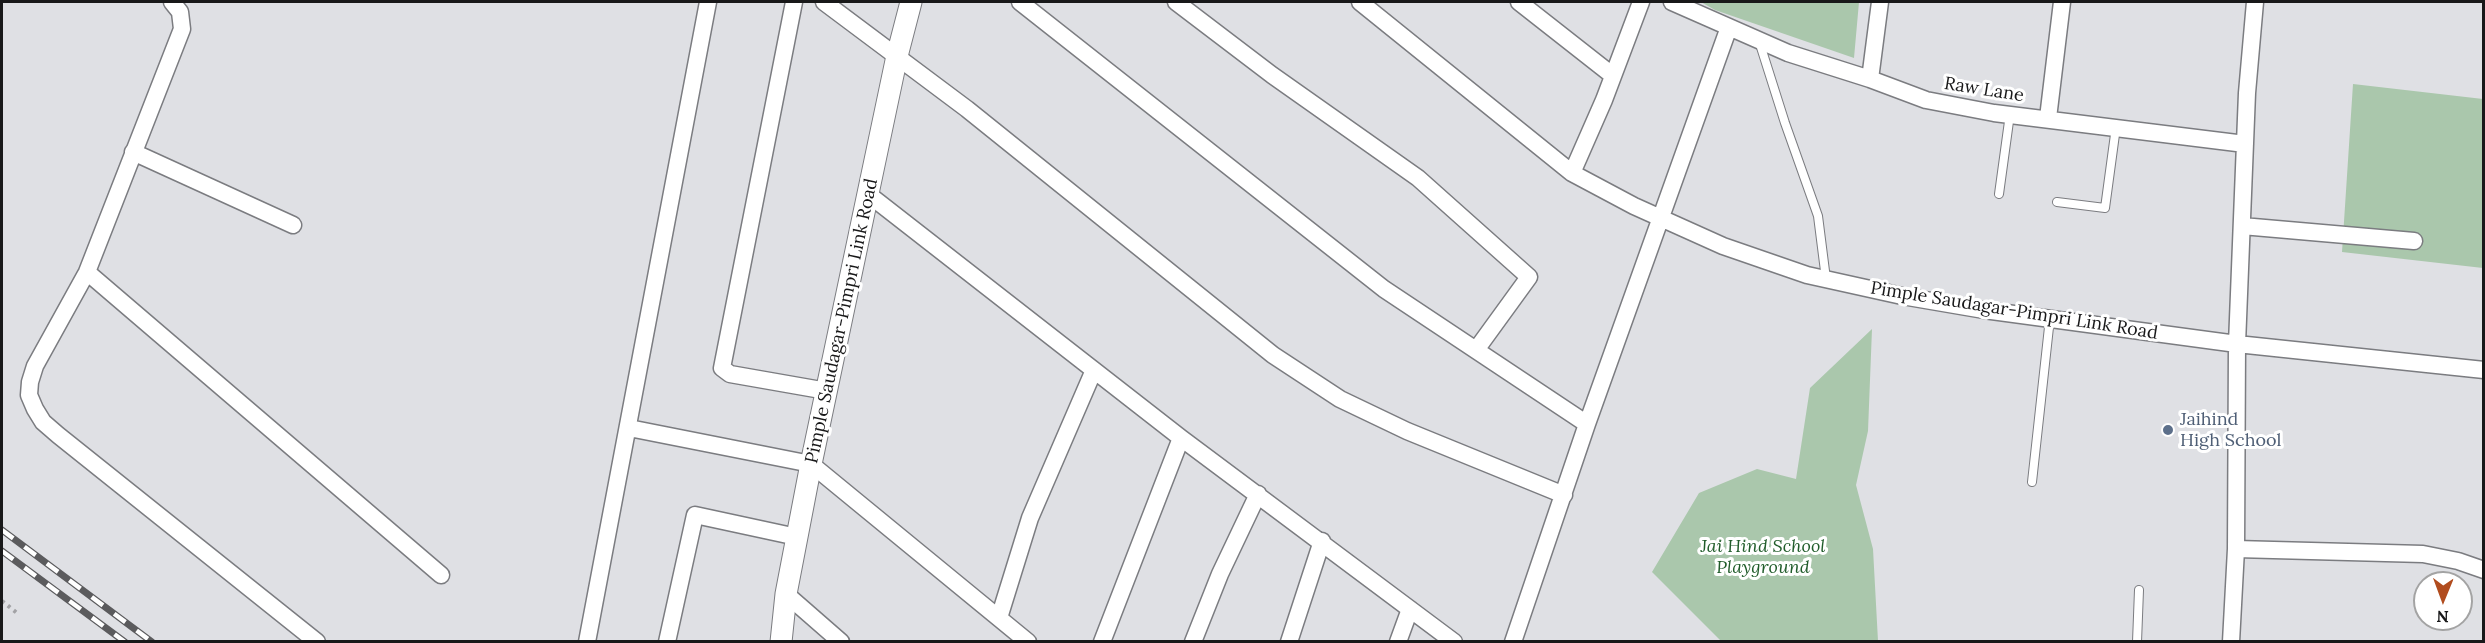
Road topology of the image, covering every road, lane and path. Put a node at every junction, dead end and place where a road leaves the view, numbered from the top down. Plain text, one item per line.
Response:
1 (172, 2) edge
2 (708, 2) edge
3 (794, 2) edge
4 (824, 2) edge
5 (911, 2) edge
6 (1020, 2) edge
7 (1176, 2) edge
8 (1360, 2) edge
9 (1519, 2) edge
10 (1641, 2) edge
11 (1672, 2) edge
12 (1880, 2) edge
13 (2062, 2) edge
14 (2255, 2) edge
15 (1730, 27) junction
16 (1759, 41) junction
17 (897, 56) junction
18 (1612, 75) junction
19 (1870, 79) junction
20 (2010, 114) junction
21 (2048, 118) junction
22 (2116, 127) junction
23 (2245, 144) junction
24 (133, 152) junction
25 (1572, 173) junction
26 (868, 194) junction
27 (1999, 194) dead end
28 (2057, 202) dead end
29 (1661, 218) junction
30 (293, 225) dead end
31 (2242, 226) junction
32 (2414, 242) dead end
33 (87, 272) junction
34 (1826, 279) junction
35 (2050, 318) junction
36 (2237, 344) junction
37 (1476, 350) junction
38 (1094, 370) junction
39 (2484, 370) edge
40 (827, 391) junction
41 (1587, 424) junction
42 (629, 428) junction
43 (1181, 438) junction
44 (811, 464) junction
45 (2032, 482) dead end
46 (1258, 494) junction
47 (1563, 495) junction
48 (797, 537) junction
49 (1322, 541) junction
50 (2236, 549) junction
51 (2484, 570) edge
52 (441, 575) dead end
53 (2139, 590) dead end
54 (786, 594) junction
55 (2, 601) edge
56 (1410, 609) junction
57 (17, 613) dead end
58 (999, 618) junction
59 (318, 642) edge
60 (587, 642) edge
61 (668, 642) edge
62 (781, 642) edge
63 (841, 642) edge
64 (1028, 642) edge
65 (1102, 642) edge
66 (1193, 642) edge
67 (1289, 642) edge
68 (1398, 642) edge
69 (1454, 642) edge
70 (1513, 642) edge
71 (2137, 642) edge
72 (2231, 642) edge

1 - 24 street
2 - 42 street
3 - 40 street
4 - 17 street
5 - 17 street, Pimple Saudagar-Pimpri Link Road
6 - 37 street
7 - 37 street
8 - 25 street, Pimple Saudagar-Pimpri Link Road
9 - 18 street
10 - 18 street
11 - 15 street, Raw Lane
12 - 19 street
13 - 21 street
14 - 23 street
15 - 16 street, Raw Lane
15 - 29 street
16 - 19 street, Raw Lane
16 - 34 lane
17 - 26 street, Pimple Saudagar-Pimpri Link Road
17 - 47 street
18 - 25 street
19 - 20 street, Raw Lane
20 - 21 street, Raw Lane
20 - 27 lane
21 - 22 street, Raw Lane
22 - 23 street, Raw Lane
22 - 28 lane
23 - 31 street
24 - 30 street
24 - 33 street
25 - 29 street, Pimple Saudagar-Pimpri Link Road
26 - 38 street
26 - 40 street, Pimple Saudagar-Pimpri Link Road
29 - 34 street, Pimple Saudagar-Pimpri Link Road
29 - 41 street
31 - 32 street
31 - 36 street
33 - 52 street
33 - 59 street
34 - 35 street, Pimple Saudagar-Pimpri Link Road
35 - 36 street, Pimple Saudagar-Pimpri Link Road
35 - 45 lane
36 - 39 street, Pimple Saudagar-Pimpri Link Road
36 - 50 street
37 - 41 street
38 - 43 street
38 - 58 street
40 - 44 street, Pimple Saudagar-Pimpri Link Road
41 - 47 street
42 - 44 street
42 - 60 street
43 - 46 street
43 - 65 street
44 - 48 street, Pimple Saudagar-Pimpri Link Road
44 - 58 street
46 - 49 street
46 - 66 street
47 - 70 street
48 - 54 street, Pimple Saudagar-Pimpri Link Road
48 - 61 street
49 - 56 street
49 - 67 street
50 - 51 street
50 - 72 street
53 - 71 lane
54 - 62 street, Pimple Saudagar-Pimpri Link Road
54 - 63 street
55 - 57 path
56 - 68 street
56 - 69 street
58 - 64 street

